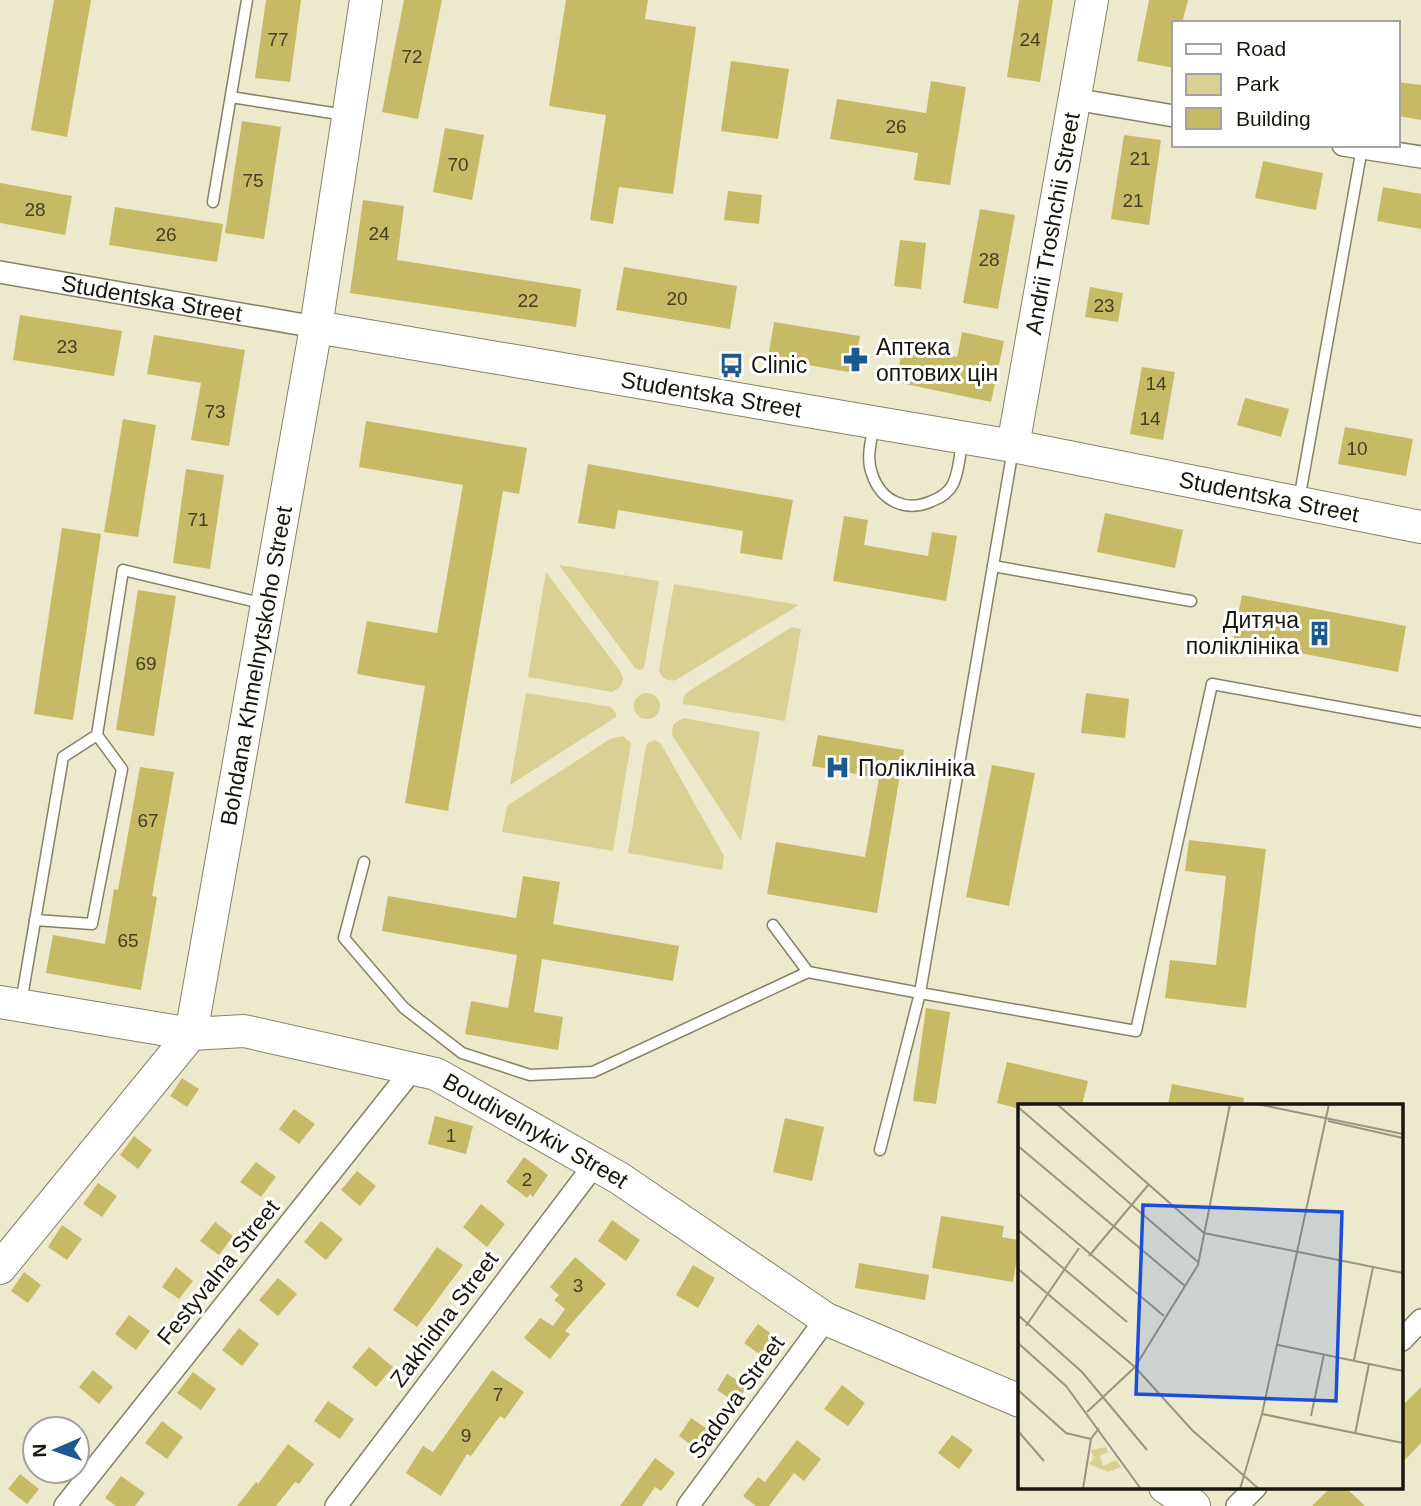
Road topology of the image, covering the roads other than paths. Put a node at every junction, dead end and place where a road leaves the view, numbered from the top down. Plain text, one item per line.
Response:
1 (247, 0) edge
2 (366, 0) edge
3 (1092, 0) edge
4 (231, 96) junction
5 (1074, 99) junction
6 (348, 115) junction
7 (1172, 116) edge
8 (1352, 147) edge
9 (1421, 158) edge
10 (213, 202) dead end
11 (0, 272) edge
12 (316, 327) junction
13 (874, 422) junction
14 (963, 438) junction
15 (1013, 446) junction
16 (1299, 503) junction
17 (1421, 527) edge
18 (993, 566) junction
19 (1191, 601) dead end
20 (267, 604) junction
21 (1421, 722) edge
22 (97, 735) junction
23 (364, 862) dead end
24 (36, 920) junction
25 (773, 925) dead end
26 (808, 972) junction
27 (920, 993) junction
28 (10, 1004) edge
29 (191, 1034) junction
30 (412, 1070) junction
31 (880, 1150) dead end
32 (595, 1164) junction
33 (0, 1268) edge
34 (826, 1319) junction
35 (1421, 1320) edge
36 (1404, 1338) edge
37 (1018, 1400) edge
38 (1167, 1488) edge
39 (1255, 1488) edge
40 (65, 1506) edge
41 (335, 1506) edge
42 (688, 1506) edge
43 (1194, 1506) edge
44 (1237, 1506) edge

1 - 4 lane
2 - 6 street, Bohdana Khmelnytskoho Street
3 - 5 street, Andrii Troshchii Street
4 - 6 lane
4 - 10 lane
5 - 7 street
5 - 15 street, Andrii Troshchii Street
6 - 12 street, Bohdana Khmelnytskoho Street
8 - 9 street
8 - 16 lane
11 - 12 street, Studentska Street
12 - 13 street, Studentska Street
12 - 20 street, Bohdana Khmelnytskoho Street
13 - 14 street, Studentska Street
13 - 14 lane
14 - 15 street, Studentska Street
15 - 16 street, Studentska Street
15 - 18 lane
16 - 17 street, Studentska Street
18 - 19 lane
18 - 27 lane
20 - 22 lane
20 - 29 street, Bohdana Khmelnytskoho Street
21 - 27 lane
22 - 24 lane
22 - 24 lane
23 - 26 lane
24 - 28 lane
25 - 26 lane
26 - 27 lane
27 - 31 lane
28 - 29 street, Boudivelnykiv Street
29 - 30 street, Boudivelnykiv Street
29 - 33 street, Bohdana Khmelnytskoho Street
30 - 32 street, Boudivelnykiv Street
30 - 40 street, Festyvalna Street
32 - 34 street, Boudivelnykiv Street
32 - 41 street, Zakhidna Street
34 - 37 street, Boudivelnykiv Street
34 - 42 street, Sadova Street
35 - 36 street
38 - 43 street
39 - 44 street

